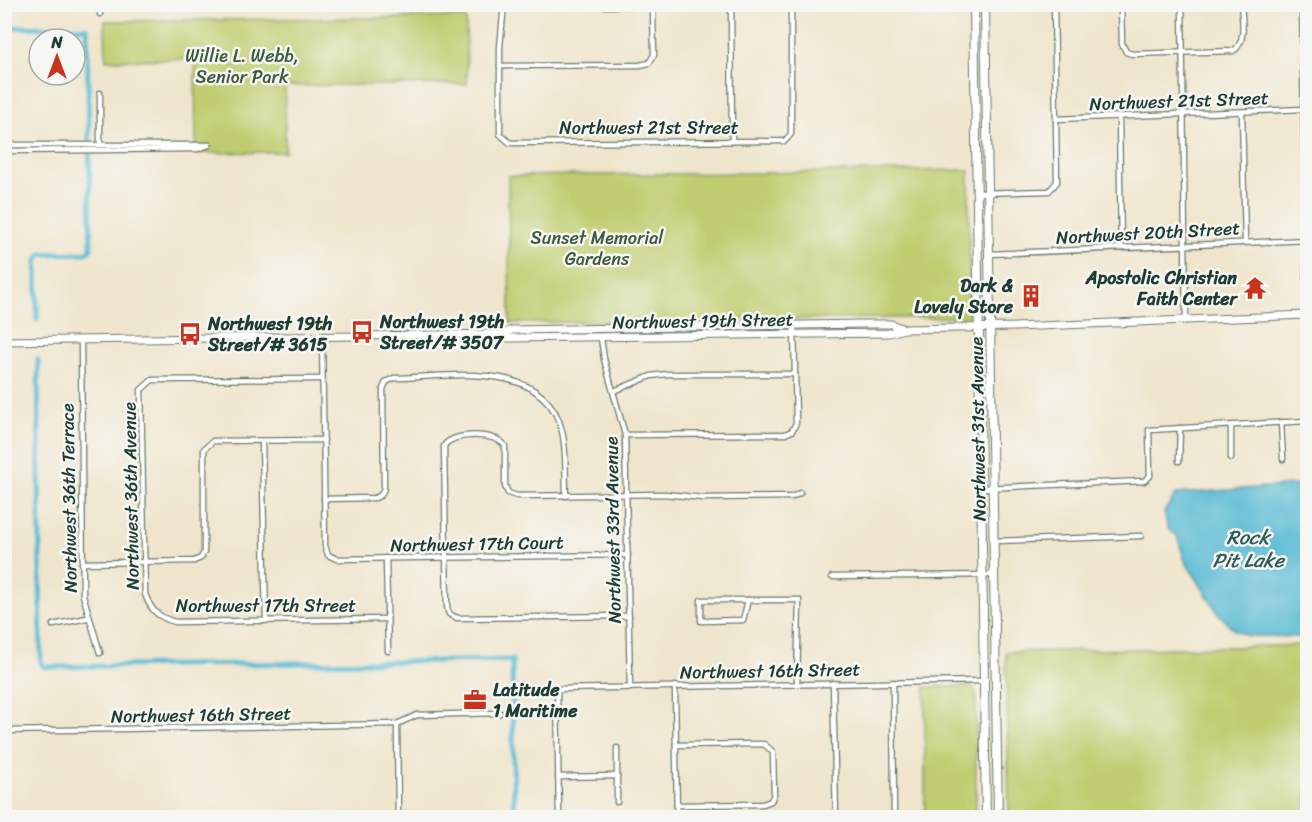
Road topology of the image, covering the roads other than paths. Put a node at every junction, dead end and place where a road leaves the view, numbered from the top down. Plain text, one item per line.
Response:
1 (100, 4) edge
2 (732, 4) edge
3 (791, 4) edge
4 (974, 4) edge
5 (985, 4) edge
6 (1054, 4) edge
7 (1121, 4) edge
8 (1182, 4) edge
9 (1241, 4) edge
10 (1302, 4) edge
11 (504, 5) edge
12 (100, 14) dead end
13 (1183, 53) junction
14 (1305, 60) edge
15 (500, 66) junction
16 (100, 93) dead end
17 (1304, 109) junction
18 (1242, 113) junction
19 (1182, 114) junction
20 (1119, 117) junction
21 (1056, 119) junction
22 (732, 141) junction
23 (4, 145) edge
24 (100, 147) junction
25 (4, 151) edge
26 (976, 193) junction
27 (988, 193) junction
28 (1306, 240) edge
29 (1245, 242) junction
30 (1185, 245) junction
31 (1121, 248) junction
32 (989, 254) junction
33 (1307, 315) edge
34 (1186, 320) junction
35 (794, 324) junction
36 (980, 328) junction
37 (991, 328) junction
38 (904, 329) junction
39 (794, 333) junction
40 (503, 334) junction
41 (322, 337) junction
42 (601, 338) junction
43 (81, 340) junction
44 (4, 341) edge
45 (795, 374) junction
46 (322, 379) junction
47 (614, 391) junction
48 (1305, 421) dead end
49 (1281, 423) junction
50 (1231, 426) junction
51 (1180, 428) junction
52 (625, 435) junction
53 (324, 440) junction
54 (262, 441) junction
55 (1231, 458) dead end
56 (1283, 459) dead end
57 (1179, 460) dead end
58 (982, 488) junction
59 (995, 488) junction
60 (800, 493) dead end
61 (626, 495) junction
62 (566, 496) junction
63 (324, 499) junction
64 (1141, 536) dead end
65 (995, 541) junction
66 (628, 555) junction
67 (446, 557) junction
68 (386, 558) junction
69 (144, 562) junction
70 (82, 563) junction
71 (983, 574) junction
72 (995, 575) junction
73 (832, 577) dead end
74 (748, 600) junction
75 (150, 608) joint
76 (628, 616) junction
77 (87, 618) junction
78 (387, 619) junction
79 (266, 620) junction
80 (53, 625) dead end
81 (388, 651) dead end
82 (100, 653) dead end
83 (984, 681) junction
84 (893, 682) junction
85 (833, 683) junction
86 (797, 684) junction
87 (675, 687) junction
88 (630, 688) junction
89 (996, 694) junction
90 (500, 713) dead end
91 (398, 724) junction
92 (4, 731) edge
93 (676, 745) junction
94 (617, 748) dead end
95 (617, 776) junction
96 (558, 777) junction
97 (617, 802) dead end
98 (677, 805) junction
99 (398, 818) edge
100 (559, 818) edge
101 (677, 818) edge
102 (836, 818) edge
103 (894, 818) edge
104 (986, 818) edge
105 (998, 818) edge

1 - 12 street
2 - 22 street
3 - 22 street, Northwest 21st Street
4 - 26 main road, Northwest 31st Avenue
5 - 27 main road, Northwest 31st Avenue
6 - 21 street
7 - 13 street
8 - 13 street
9 - 13 street
10 - 14 street
11 - 15 street
11 - 15 street
13 - 19 street
14 - 17 street
15 - 22 street, Northwest 21st Street
16 - 24 street
17 - 18 street, Northwest 21st Street
17 - 28 street
18 - 19 street, Northwest 21st Street
18 - 29 street
19 - 20 street, Northwest 21st Street
19 - 30 street
20 - 21 street, Northwest 21st Street
20 - 31 street
21 - 27 street
23 - 24 street
24 - 24 street
24 - 25 street
26 - 27 street
26 - 36 main road, Northwest 31st Avenue
27 - 32 main road, Northwest 31st Avenue
28 - 29 street, Northwest 20th Street
28 - 33 street
29 - 30 street, Northwest 20th Street
30 - 31 street, Northwest 20th Street
30 - 34 street
31 - 32 street, Northwest 20th Street
32 - 37 main road, Northwest 31st Avenue
33 - 34 street, Northwest 19th Street
34 - 37 street, Northwest 19th Street
35 - 38 street, Northwest 19th Street
35 - 39 street
35 - 40 street, Northwest 19th Street
36 - 37 street, Northwest 19th Street
36 - 38 street, Northwest 19th Street
36 - 58 main road, Northwest 31st Avenue
37 - 59 main road, Northwest 31st Avenue
38 - 39 street, Northwest 19th Street
39 - 42 street, Northwest 19th Street
39 - 45 street
40 - 41 street, Northwest 19th Street
40 - 42 street, Northwest 19th Street
41 - 43 street, Northwest 19th Street
41 - 46 street
42 - 47 street, Northwest 33rd Avenue
43 - 44 street, Northwest 19th Street
43 - 70 street, Northwest 36th Terrace
45 - 47 street
45 - 52 street
46 - 53 street
46 - 69 street, Northwest 36th Avenue
47 - 52 street, Northwest 33rd Avenue
48 - 49 street
49 - 50 street
49 - 56 street
50 - 51 street
50 - 55 street
51 - 57 street
51 - 59 street
52 - 61 street, Northwest 33rd Avenue
53 - 54 street
53 - 63 street
54 - 69 street
54 - 79 street
58 - 59 street
58 - 71 main road, Northwest 31st Avenue
59 - 65 main road, Northwest 31st Avenue
60 - 61 street
61 - 62 street
61 - 66 street, Northwest 33rd Avenue
62 - 63 street
62 - 67 street
63 - 68 street, Northwest 17th Court
64 - 65 street
65 - 72 main road, Northwest 31st Avenue
66 - 67 street, Northwest 17th Court
66 - 76 street, Northwest 33rd Avenue
67 - 68 street, Northwest 17th Court
67 - 76 street
68 - 78 street
69 - 70 street
69 - 75 street, Northwest 36th Avenue
70 - 77 street, Northwest 36th Terrace
71 - 72 street
71 - 73 street
71 - 83 main road, Northwest 31st Avenue
72 - 89 main road, Northwest 31st Avenue
74 - 74 street
74 - 86 street
75 - 79 street, Northwest 17th Street
76 - 88 street, Northwest 33rd Avenue
77 - 80 street
77 - 82 street, Northwest 36th Terrace
78 - 79 street, Northwest 17th Street
78 - 81 street
83 - 84 street, Northwest 16th Street
83 - 89 main road
83 - 104 main road, Northwest 31st Avenue
84 - 85 street, Northwest 16th Street
84 - 103 street
85 - 86 street, Northwest 16th Street
85 - 102 street
86 - 87 street, Northwest 16th Street
87 - 88 street, Northwest 16th Street
87 - 93 street
88 - 96 street, Northwest 16th Street
89 - 105 main road, Northwest 31st Avenue
90 - 91 street, Northwest 16th Street
91 - 92 street, Northwest 16th Street
91 - 99 street
93 - 98 street
93 - 98 street
94 - 95 street
95 - 96 street
95 - 97 street
96 - 100 street
98 - 101 street

